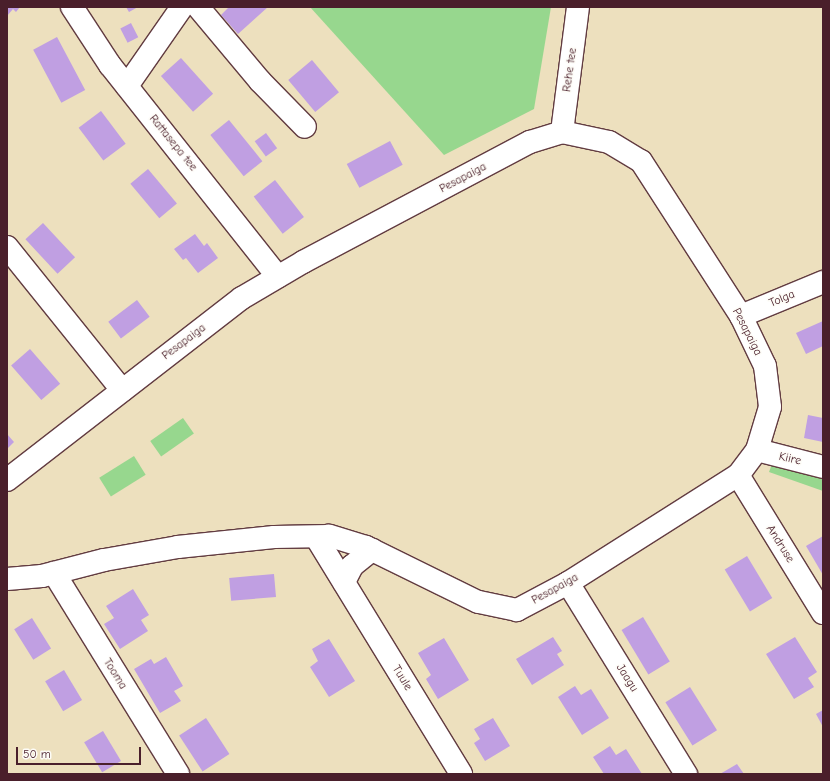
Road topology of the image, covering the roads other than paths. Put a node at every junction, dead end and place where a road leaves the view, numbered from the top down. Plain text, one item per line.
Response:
1 (72, 7) edge
2 (182, 7) edge
3 (198, 7) edge
4 (578, 7) edge
5 (127, 86) junction
6 (305, 127) dead end
7 (562, 132) junction
8 (7, 247) edge
9 (278, 277) junction
10 (823, 282) edge
11 (741, 316) junction
12 (122, 390) junction
13 (757, 450) junction
14 (823, 467) edge
15 (738, 475) junction
16 (7, 480) edge
17 (316, 538) junction
18 (372, 550) junction
19 (54, 574) junction
20 (7, 579) edge
21 (344, 582) junction
22 (568, 583) junction
23 (823, 613) edge
24 (178, 774) edge
25 (461, 774) edge
26 (686, 774) edge

1 - 5 street, Rattasepa tee
2 - 5 street
3 - 6 street
4 - 7 street, Rehe tee
5 - 9 street, Rattasepa tee
7 - 9 street, Pesapaiga
7 - 11 street, Pesapaiga
8 - 12 street
9 - 12 street, Pesapaiga
10 - 11 street, Tolga
11 - 13 street, Pesapaiga
12 - 16 street, Pesapaiga
13 - 14 street, Kiire
13 - 15 street, Pesapaiga
15 - 22 street, Pesapaiga
15 - 23 street, Andruse
17 - 18 street, Pesapaiga
17 - 19 street, Pesapaiga
17 - 21 street, Tuule
18 - 21 street
18 - 22 street, Pesapaiga
19 - 20 street, Pesapaiga
19 - 24 street, Tooma
21 - 25 street, Tuule
22 - 26 street, Jaagu

